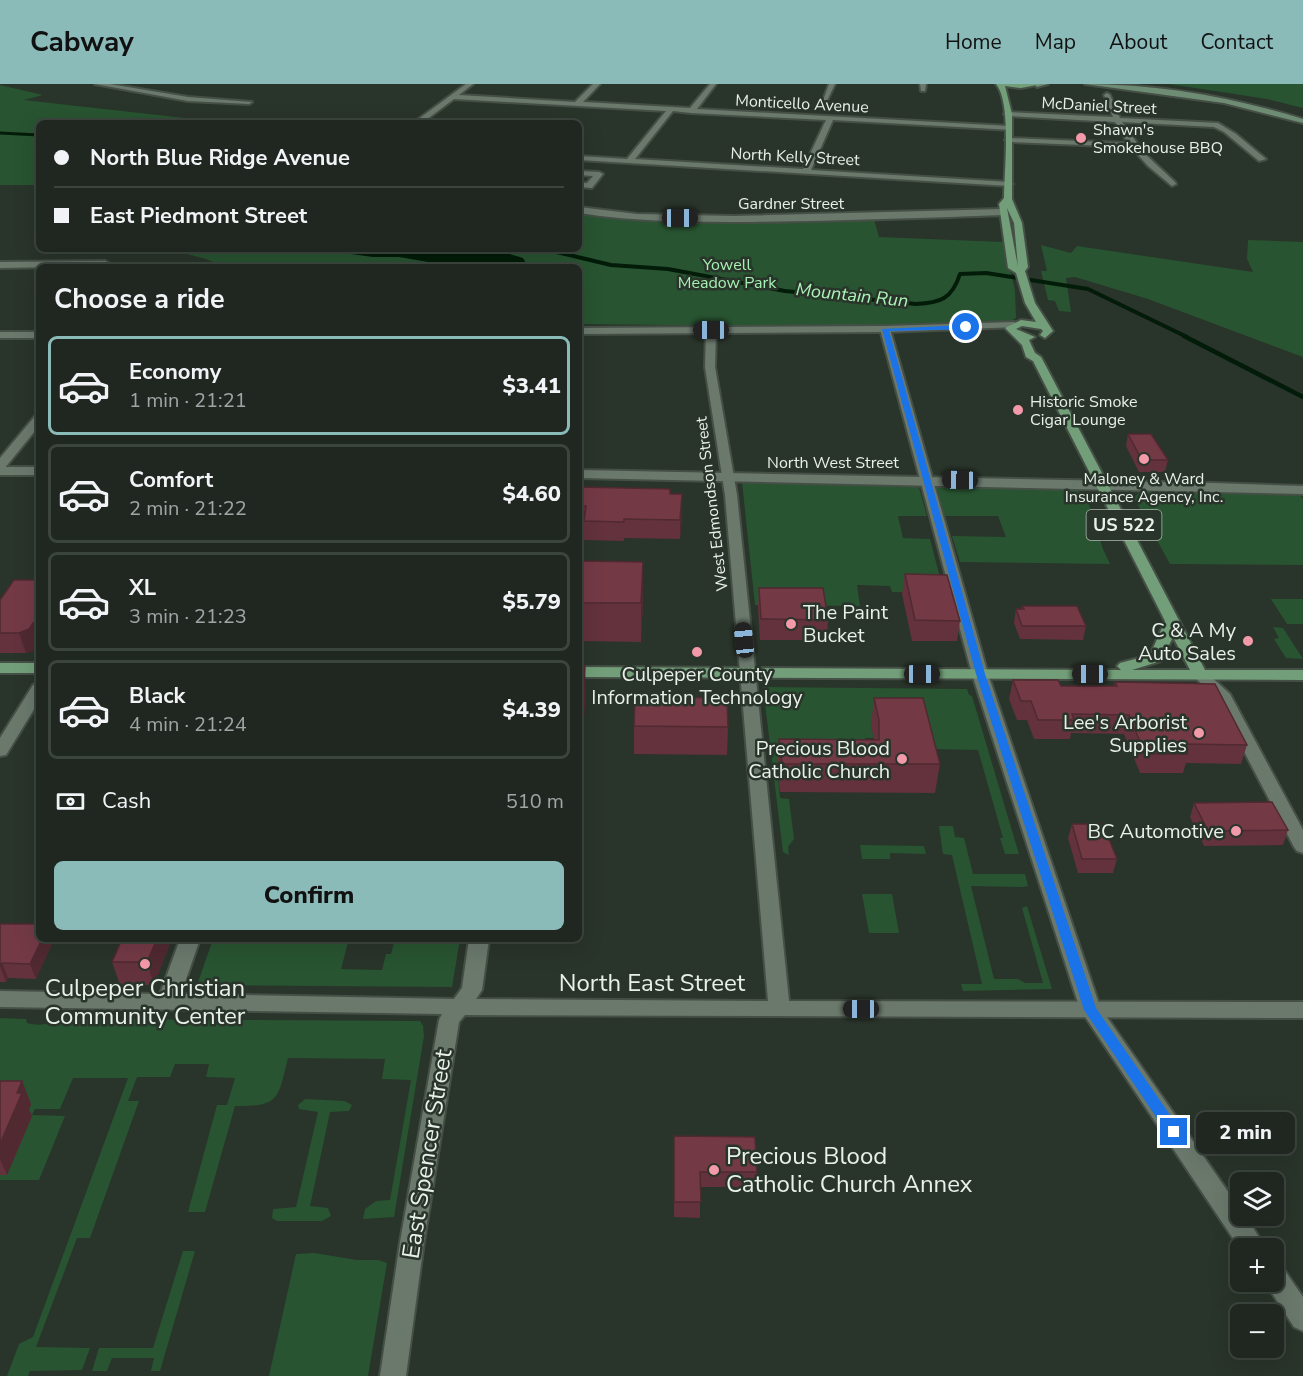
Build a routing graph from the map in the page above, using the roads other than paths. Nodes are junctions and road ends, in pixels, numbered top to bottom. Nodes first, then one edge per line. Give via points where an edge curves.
1 (98, 84) edge
2 (470, 84) edge
3 (597, 84) edge
4 (713, 84) edge
5 (832, 84) edge
6 (1000, 84) edge
7 (1046, 84) edge
8 (1088, 84) edge
9 (1137, 84) edge
10 (1035, 85) edge
11 (1107, 95) dead end
12 (450, 97) junction
13 (824, 100) dead end
14 (249, 102) dead end
15 (576, 105) junction
16 (671, 110) junction
17 (691, 111) junction
18 (1008, 114) junction
19 (1303, 114) edge
20 (830, 118) junction
21 (1114, 119) junction
22 (421, 120) edge
23 (1303, 121) edge
24 (1009, 128) junction
25 (1009, 140) junction
26 (1132, 145) junction
27 (582, 158) edge
28 (1262, 159) dead end
29 (629, 161) junction
30 (806, 172) junction
31 (582, 173) edge
32 (1009, 184) junction
33 (1172, 184) dead end
34 (582, 185) edge
35 (1008, 199) junction
36 (582, 210) edge
37 (1004, 212) junction
38 (0, 265) edge
39 (36, 265) edge
40 (1020, 271) junction
41 (1027, 300) junction
42 (885, 329) junction
43 (1016, 329) junction
44 (711, 330) junction
45 (582, 331) edge
46 (1044, 331) junction
47 (0, 335) edge
48 (36, 335) edge
49 (1037, 359) junction
50 (36, 422) edge
51 (0, 466) edge
52 (0, 471) edge
53 (36, 471) edge
54 (582, 474) edge
55 (729, 478) junction
56 (927, 479) junction
57 (1101, 482) junction
58 (1303, 490) edge
59 (1173, 620) junction
60 (0, 668) edge
61 (36, 669) edge
62 (582, 672) edge
63 (980, 674) junction
64 (1068, 674) junction
65 (748, 675) junction
66 (1200, 675) junction
67 (1303, 675) edge
68 (36, 693) edge
69 (0, 751) edge
70 (1303, 847) edge
71 (189, 942) edge
72 (479, 942) edge
73 (0, 999) edge
74 (168, 1001) junction
75 (459, 1007) junction
76 (779, 1010) junction
77 (1090, 1010) junction
78 (1303, 1010) edge
79 (1247, 1238) edge
80 (1284, 1291) edge
81 (1303, 1319) edge
82 (393, 1376) edge

1 - 14 street via 188,99
2 - 12 street
3 - 15 street
4 - 17 street
5 - 13 street
6 - 10 main road
6 - 18 main road
7 - 10 main road
8 - 23 main road via 1196,95
9 - 19 main road via 1215,94
10 - 18 main road via 1021,88
11 - 21 street
12 - 15 street, Monticello Avenue
12 - 22 street
15 - 16 street, Monticello Avenue
16 - 17 street, Monticello Avenue
16 - 29 street
17 - 20 street, Monticello Avenue
18 - 21 street, McDaniel Street
18 - 24 main road
20 - 24 street, Monticello Avenue
20 - 30 street
21 - 26 street
21 - 28 street, McDaniel Street via 1215,125
24 - 25 main road
25 - 26 street
25 - 32 main road
26 - 33 street
27 - 29 street, North Kelly Street
29 - 30 street, North Kelly Street
30 - 32 street, North Kelly Street
31 - 34 street via 599,174 589,186
32 - 35 main road
35 - 37 main road via 1003,204
35 - 40 main road via 1018,223 1023,267
36 - 37 street, Gardner Street via 617,216 702,219
37 - 40 main road via 1012,268
38 - 39 street
40 - 41 main road
41 - 43 main road via 1023,321
41 - 46 main road
42 - 43 street
42 - 44 street
42 - 56 street
43 - 46 main road via 1035,338
43 - 49 main road, US 522 via 1030,355
44 - 45 street
44 - 55 street, West Edmondson Street via 710,367
46 - 49 main road
47 - 48 street
49 - 57 main road, US 522
50 - 51 street
52 - 53 street
54 - 55 street, North West Street
55 - 56 street, North West Street
55 - 65 street, West Edmondson Street
56 - 57 street, North West Street
56 - 63 street
57 - 58 street, North West Street
57 - 59 main road, US 522
59 - 64 main road via 1162,648 1151,661
59 - 66 main road, US 522
60 - 61 main road
62 - 65 main road
63 - 64 main road
63 - 65 main road
63 - 77 street
64 - 66 main road
65 - 76 street, West Edmondson Street
66 - 67 main road
66 - 70 street via 1222,694
68 - 69 street
71 - 74 street
72 - 75 street, East Spencer Street via 472,990
73 - 74 street, North East Street
74 - 75 street, North East Street
75 - 76 street, North East Street
75 - 82 street, East Spencer Street via 449,1020 447,1031
76 - 77 street, North East Street
77 - 78 street, North East Street
77 - 79 street
80 - 81 street

